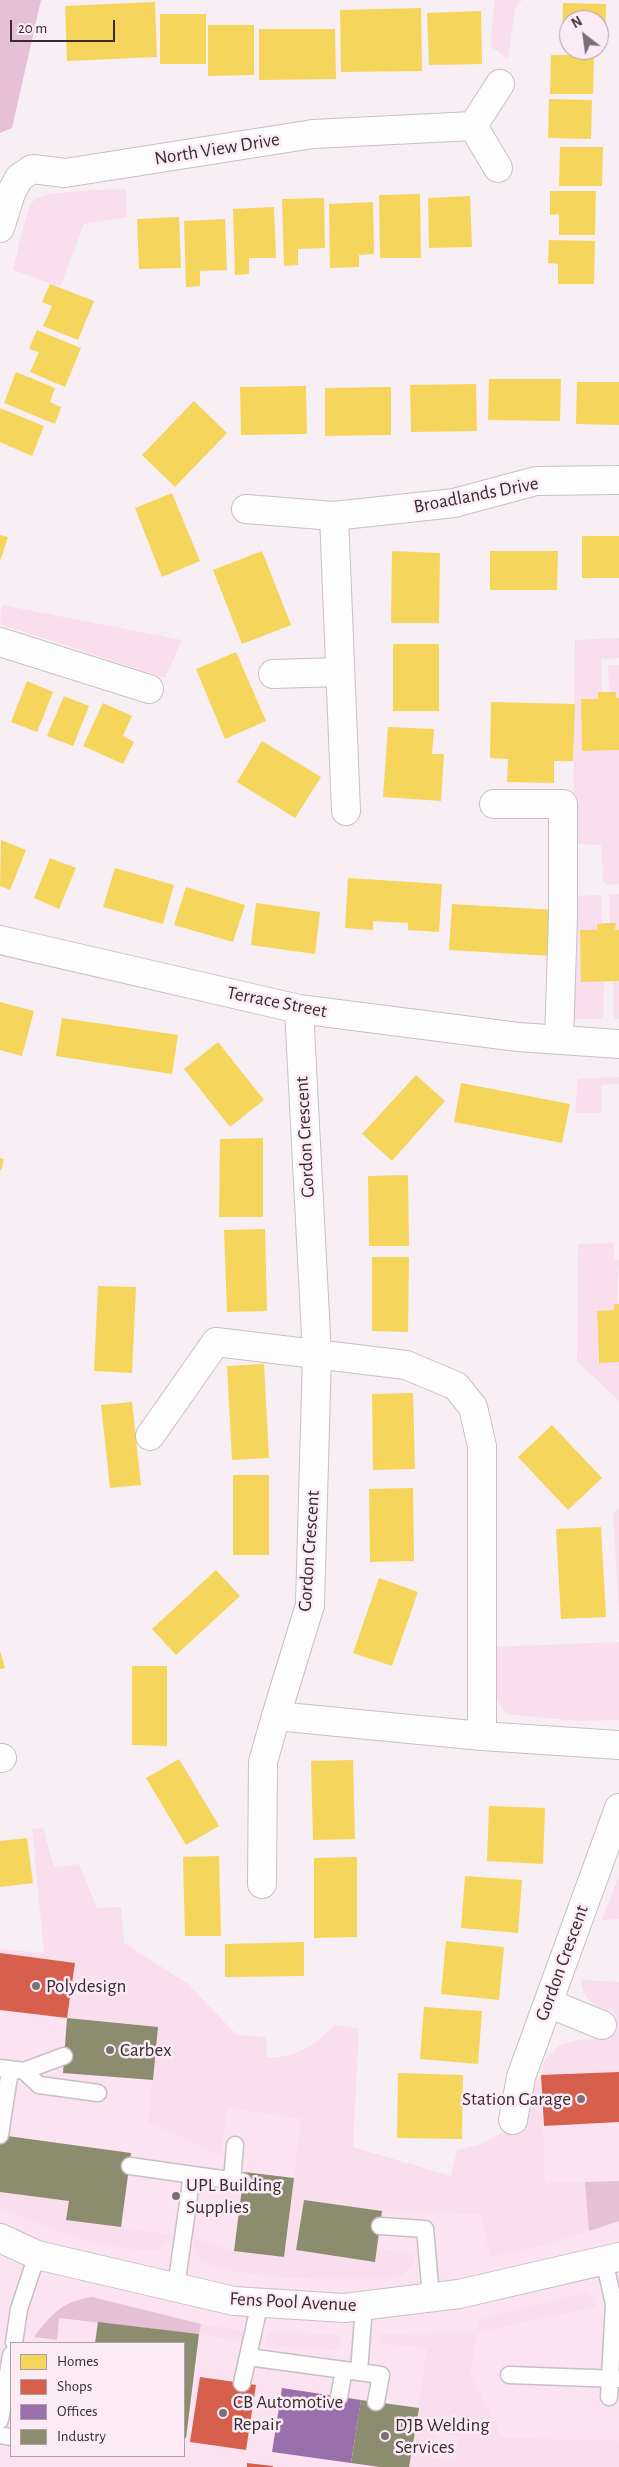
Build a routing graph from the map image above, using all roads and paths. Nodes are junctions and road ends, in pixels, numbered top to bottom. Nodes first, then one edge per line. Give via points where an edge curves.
1 (500, 84) dead end
2 (473, 126) junction
3 (498, 168) dead end
4 (0, 228) edge
5 (619, 480) edge
6 (246, 508) dead end
7 (334, 516) junction
8 (0, 642) edge
9 (339, 672) junction
10 (273, 674) dead end
11 (149, 688) dead end
12 (494, 804) dead end
13 (346, 811) dead end
14 (0, 940) edge
15 (298, 1009) junction
16 (559, 1040) junction
17 (619, 1044) edge
18 (317, 1355) junction
19 (150, 1436) dead end
20 (276, 1716) junction
21 (482, 1736) junction
22 (619, 1744) edge
23 (619, 1808) edge
24 (262, 1884) dead end
25 (548, 2003) junction
26 (602, 2025) dead end
27 (64, 2056) dead end
28 (11, 2070) edge
29 (98, 2093) dead end
30 (512, 2120) dead end
31 (0, 2135) edge
32 (235, 2145) dead end
33 (130, 2166) dead end
34 (192, 2175) junction
35 (380, 2226) dead end
36 (0, 2238) edge
37 (37, 2255) junction
38 (612, 2258) edge
39 (176, 2287) junction
40 (431, 2297) junction
41 (260, 2302) junction
42 (364, 2306) junction
43 (14, 2342) edge
44 (248, 2357) junction
45 (352, 2371) junction
46 (10, 2373) edge
47 (509, 2375) dead end
48 (615, 2379) edge
49 (242, 2383) dead end
50 (339, 2397) dead end
51 (609, 2397) dead end
52 (376, 2402) dead end
53 (1, 2404) edge
54 (0, 2420) edge

1 - 2 street
2 - 3 street
2 - 4 street, North View Drive via 313,134 65,172 32,169 19,178
5 - 7 street, Broadlands Drive via 536,481 454,503
6 - 7 street, Broadlands Drive
7 - 9 street
8 - 11 street
9 - 10 street
9 - 13 street
12 - 16 street via 563,804 564,917
14 - 15 street, Terrace Street
15 - 16 street, Terrace Street
15 - 18 street, Gordon Crescent
16 - 17 street, Terrace Street
18 - 19 street via 216,1342
18 - 20 street, Gordon Crescent via 310,1605
18 - 21 street via 406,1365 456,1386 473,1407 482,1446
20 - 21 street
20 - 24 street, Gordon Crescent via 262,1762
21 - 22 street
23 - 25 street, Gordon Crescent
25 - 26 street
25 - 30 street, Gordon Crescent via 520,2077
27 - 28 lane
28 - 29 lane via 39,2085
28 - 31 lane
32 - 34 lane via 237,2181
33 - 34 lane
34 - 39 lane
35 - 40 lane via 425,2229
36 - 37 street, Fens Pool Avenue
37 - 39 street, Fens Pool Avenue
37 - 43 lane via 19,2309
38 - 40 street, Fens Pool Avenue via 459,2294
38 - 48 lane
39 - 41 street, Fens Pool Avenue via 234,2301
40 - 42 street, Fens Pool Avenue
41 - 42 street, Fens Pool Avenue via 344,2308
41 - 44 lane
42 - 45 lane
44 - 45 lane
44 - 49 lane
45 - 50 lane
45 - 52 lane via 381,2375
46 - 53 lane
47 - 48 lane
48 - 51 lane
53 - 54 lane

